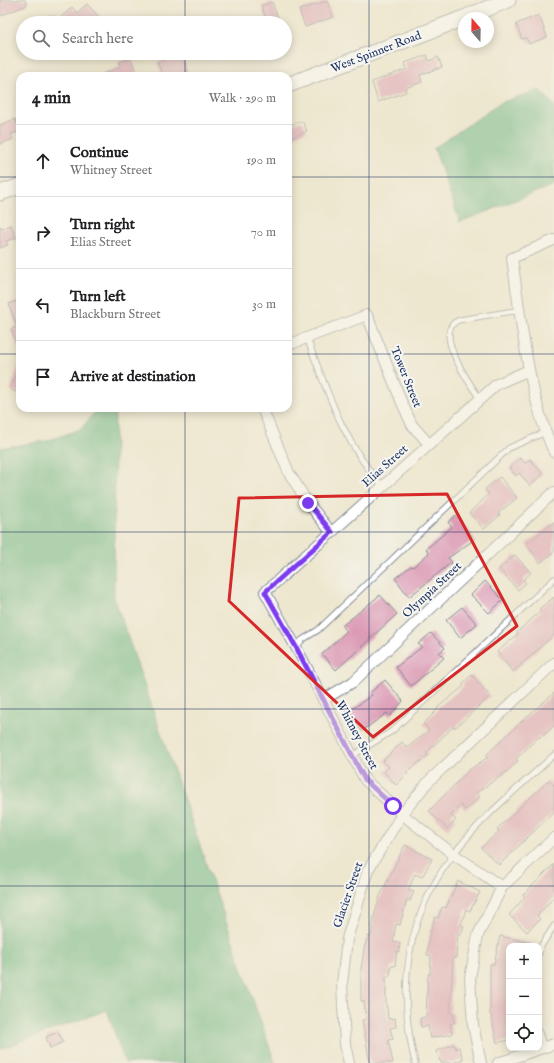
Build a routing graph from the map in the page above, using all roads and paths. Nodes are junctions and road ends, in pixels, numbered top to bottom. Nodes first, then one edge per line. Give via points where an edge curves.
1 (508, 0) edge
2 (479, 12) edge
3 (458, 20) edge
4 (292, 84) edge
5 (16, 188) edge
6 (0, 194) edge
7 (554, 240) edge
8 (520, 310) junction
9 (307, 338) junction
10 (292, 344) edge
11 (529, 370) junction
12 (480, 399) junction
13 (264, 412) edge
14 (546, 432) junction
15 (429, 444) junction
16 (554, 452) edge
17 (383, 487) junction
18 (554, 492) edge
19 (332, 532) junction
20 (554, 579) edge
21 (265, 592) joint
22 (296, 647) junction
23 (554, 663) edge
24 (323, 700) junction
25 (554, 754) edge
26 (352, 756) junction
27 (402, 814) junction
28 (554, 838) edge
29 (454, 854) junction
30 (502, 887) junction
31 (554, 926) edge
32 (542, 944) edge
33 (542, 1041) edge
34 (554, 1044) edge
35 (544, 1047) junction
36 (349, 1063) edge
37 (414, 1063) edge
38 (482, 1063) edge
39 (498, 1063) edge

1 - 2 street, West Spinner Road
3 - 4 street, West Spinner Road
5 - 6 street
7 - 8 street via 512,258
8 - 11 street
8 - 12 lane via 459,320 449,328 448,334 457,361
9 - 10 street
9 - 15 street, Tower Street via 367,315 412,425
9 - 17 lane via 341,424 367,469
11 - 12 street, Elias Street via 497,384
11 - 14 street
12 - 15 street, Elias Street
13 - 19 street via 289,473 308,503
14 - 16 street
14 - 22 lane via 509,448 318,630
15 - 17 street, Elias Street
17 - 19 street, Elias Street
18 - 24 street, Olympia Street via 353,682
19 - 21 street, Elias Street
20 - 26 lane via 392,732
21 - 22 street, Whitney Street
22 - 24 street, Whitney Street
23 - 27 street, Glacier Street via 429,781
24 - 26 street, Whitney Street
25 - 29 lane via 482,822
26 - 27 street, Whitney Street via 365,780
27 - 29 street, Whitney Street
27 - 36 street, Glacier Street via 368,870 347,939 342,984 345,1044
28 - 30 street
29 - 30 street, Whitney Street
29 - 37 lane via 441,872 422,909 412,944 406,980 406,1017
30 - 38 street via 478,935 470,978 473,1025
31 - 32 lane
33 - 35 lane
34 - 35 street
35 - 39 street

